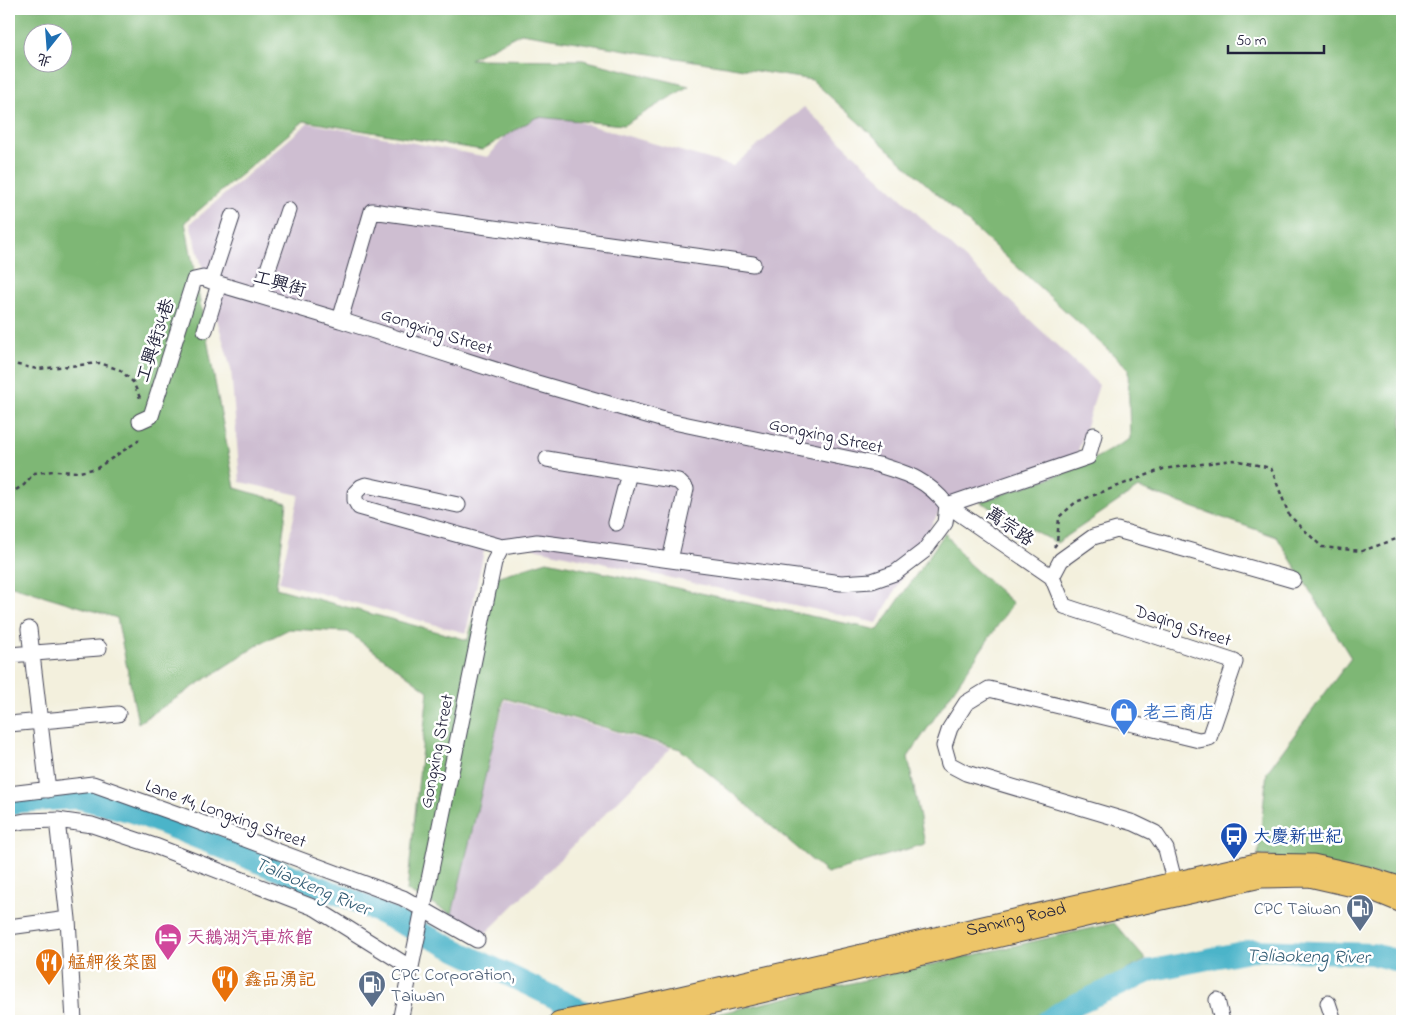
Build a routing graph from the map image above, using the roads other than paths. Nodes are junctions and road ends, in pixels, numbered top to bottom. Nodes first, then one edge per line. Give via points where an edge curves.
1 (288, 210) dead end
2 (232, 217) dead end
3 (753, 264) dead end
4 (215, 283) junction
5 (259, 296) junction
6 (340, 320) junction
7 (205, 330) dead end
8 (140, 421) road end
9 (1094, 435) dead end
10 (547, 459) dead end
11 (629, 473) junction
12 (458, 505) dead end
13 (947, 505) junction
14 (616, 523) dead end
15 (502, 547) junction
16 (670, 560) junction
17 (1052, 578) junction
18 (1293, 580) dead end
19 (29, 629) dead end
20 (99, 648) dead end
21 (32, 653) junction
22 (9, 655) edge
23 (118, 714) dead end
24 (40, 721) junction
25 (9, 724) edge
26 (48, 790) junction
27 (9, 794) edge
28 (57, 820) junction
29 (9, 824) edge
30 (1402, 887) edge
31 (1176, 888) junction
32 (1402, 903) edge
33 (423, 910) junction
34 (68, 919) junction
35 (9, 928) edge
36 (477, 940) dead end
37 (411, 968) junction
38 (1218, 1000) dead end
39 (1328, 1003) dead end
40 (74, 1021) edge
41 (400, 1021) edge
42 (560, 1021) edge
43 (642, 1021) edge
44 (1222, 1021) edge
45 (1334, 1021) edge

1 - 5 street
2 - 4 street
3 - 6 street via 372,211
4 - 5 street, 工興街
4 - 7 street
4 - 8 street, 工興街34巷 via 202,278 194,280 151,416
5 - 6 street, 工興街
6 - 13 street, Gongxing Street via 664,420 886,467 908,474 935,490
9 - 13 street via 1088,457
10 - 11 street
11 - 14 street
11 - 16 street via 678,481 686,489
12 - 15 street via 366,485 356,492 359,507
13 - 16 street via 945,524 924,551 895,573 872,581 841,583
13 - 17 street, 萬宗路
15 - 16 street via 537,542
15 - 33 street, Gongxing Street via 494,562
17 - 18 street via 1061,560 1093,538 1117,530
17 - 31 street, Daqing Street via 1064,606 1235,662 1209,738 1199,740 989,689 966,703 950,728 944,746 949,764 966,773 1134,823 1154,833 1166,850
19 - 21 street
20 - 21 street
21 - 22 street
21 - 24 street
23 - 24 street
24 - 25 street
24 - 26 street
26 - 27 street, Lane 14, Longxing Street
26 - 33 street, Lane 14, Longxing Street via 93,784 393,895
28 - 29 street
28 - 34 street
28 - 37 street via 92,825 155,846 315,908
30 - 31 main road, Sanxing Road via 1313,864 1256,863
31 - 32 main road, Sanxing Road via 1261,878 1309,877 1375,892
31 - 42 main road, Sanxing Road
31 - 43 main road, Sanxing Road
33 - 36 street, Lane 14, Longxing Street
33 - 37 street, Gongxing Street
34 - 35 street
34 - 40 street
37 - 41 street
38 - 44 street
39 - 45 street

